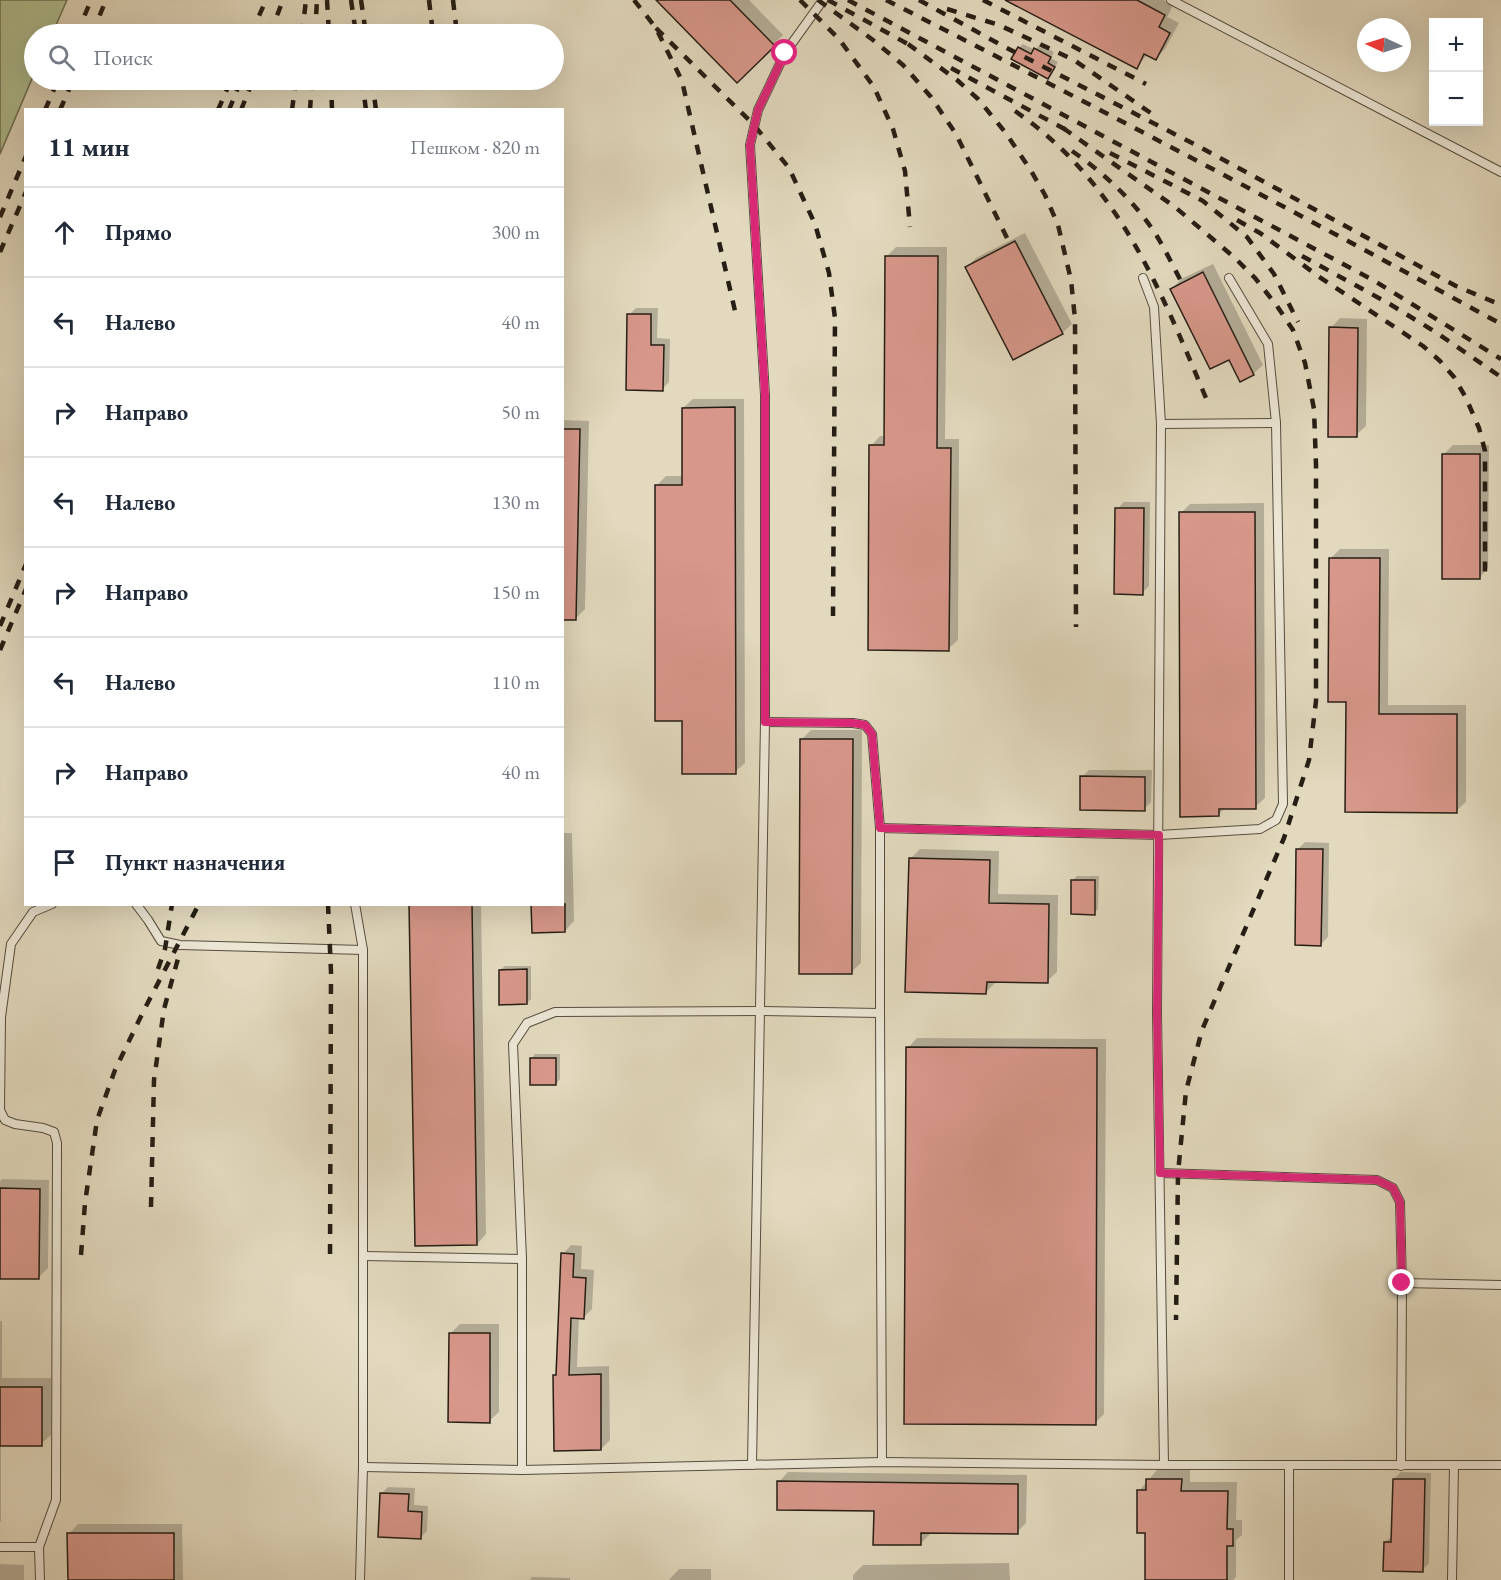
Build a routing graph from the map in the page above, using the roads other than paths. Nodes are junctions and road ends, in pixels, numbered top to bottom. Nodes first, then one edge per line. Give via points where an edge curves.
1 (823, 0) edge
2 (1171, 0) edge
3 (1501, 172) edge
4 (1143, 278) dead end
5 (1229, 278) dead end
6 (1276, 423) junction
7 (1161, 424) junction
8 (765, 722) junction
9 (880, 828) junction
10 (1159, 835) junction
11 (47, 906) edge
12 (138, 906) edge
13 (355, 906) edge
14 (363, 950) junction
15 (761, 1011) junction
16 (880, 1013) junction
17 (1160, 1173) junction
18 (364, 1256) junction
19 (522, 1259) junction
20 (1402, 1283) junction
21 (1501, 1285) edge
22 (882, 1462) junction
23 (752, 1465) junction
24 (1164, 1465) junction
25 (1289, 1465) junction
26 (1501, 1465) edge
27 (1401, 1466) junction
28 (1454, 1466) junction
29 (363, 1467) junction
30 (522, 1470) junction
31 (0, 1547) edge
32 (39, 1547) junction
33 (40, 1580) edge
34 (360, 1580) edge
35 (1289, 1580) edge
36 (1452, 1580) edge

1 - 8 lane via 785,53 758,110 750,145 765,395
2 - 3 lane
4 - 7 lane via 1154,307
5 - 6 lane via 1268,344
6 - 7 lane
6 - 10 lane via 1283,804 1276,820 1260,829
7 - 10 lane
8 - 9 lane via 865,725 872,734
8 - 15 lane
9 - 10 lane
9 - 16 lane
10 - 17 lane
11 - 32 lane via 33,912 11,944 0,1017 0,1110 5,1120 54,1132 57,1143 56,1500
12 - 14 lane via 160,940 180,945
13 - 14 lane
14 - 18 lane
15 - 16 lane
15 - 19 lane via 555,1012 526,1023 513,1044
15 - 23 lane
16 - 22 lane
17 - 20 lane via 1377,1180 1393,1188 1400,1202
17 - 24 lane
18 - 19 lane
18 - 29 lane
19 - 30 lane
20 - 21 lane
20 - 27 lane
22 - 23 lane
22 - 24 lane
23 - 30 lane
24 - 25 lane
25 - 27 lane
25 - 35 lane
26 - 28 lane
27 - 28 lane
28 - 36 lane
29 - 30 lane
29 - 34 lane
31 - 32 lane
32 - 33 lane

